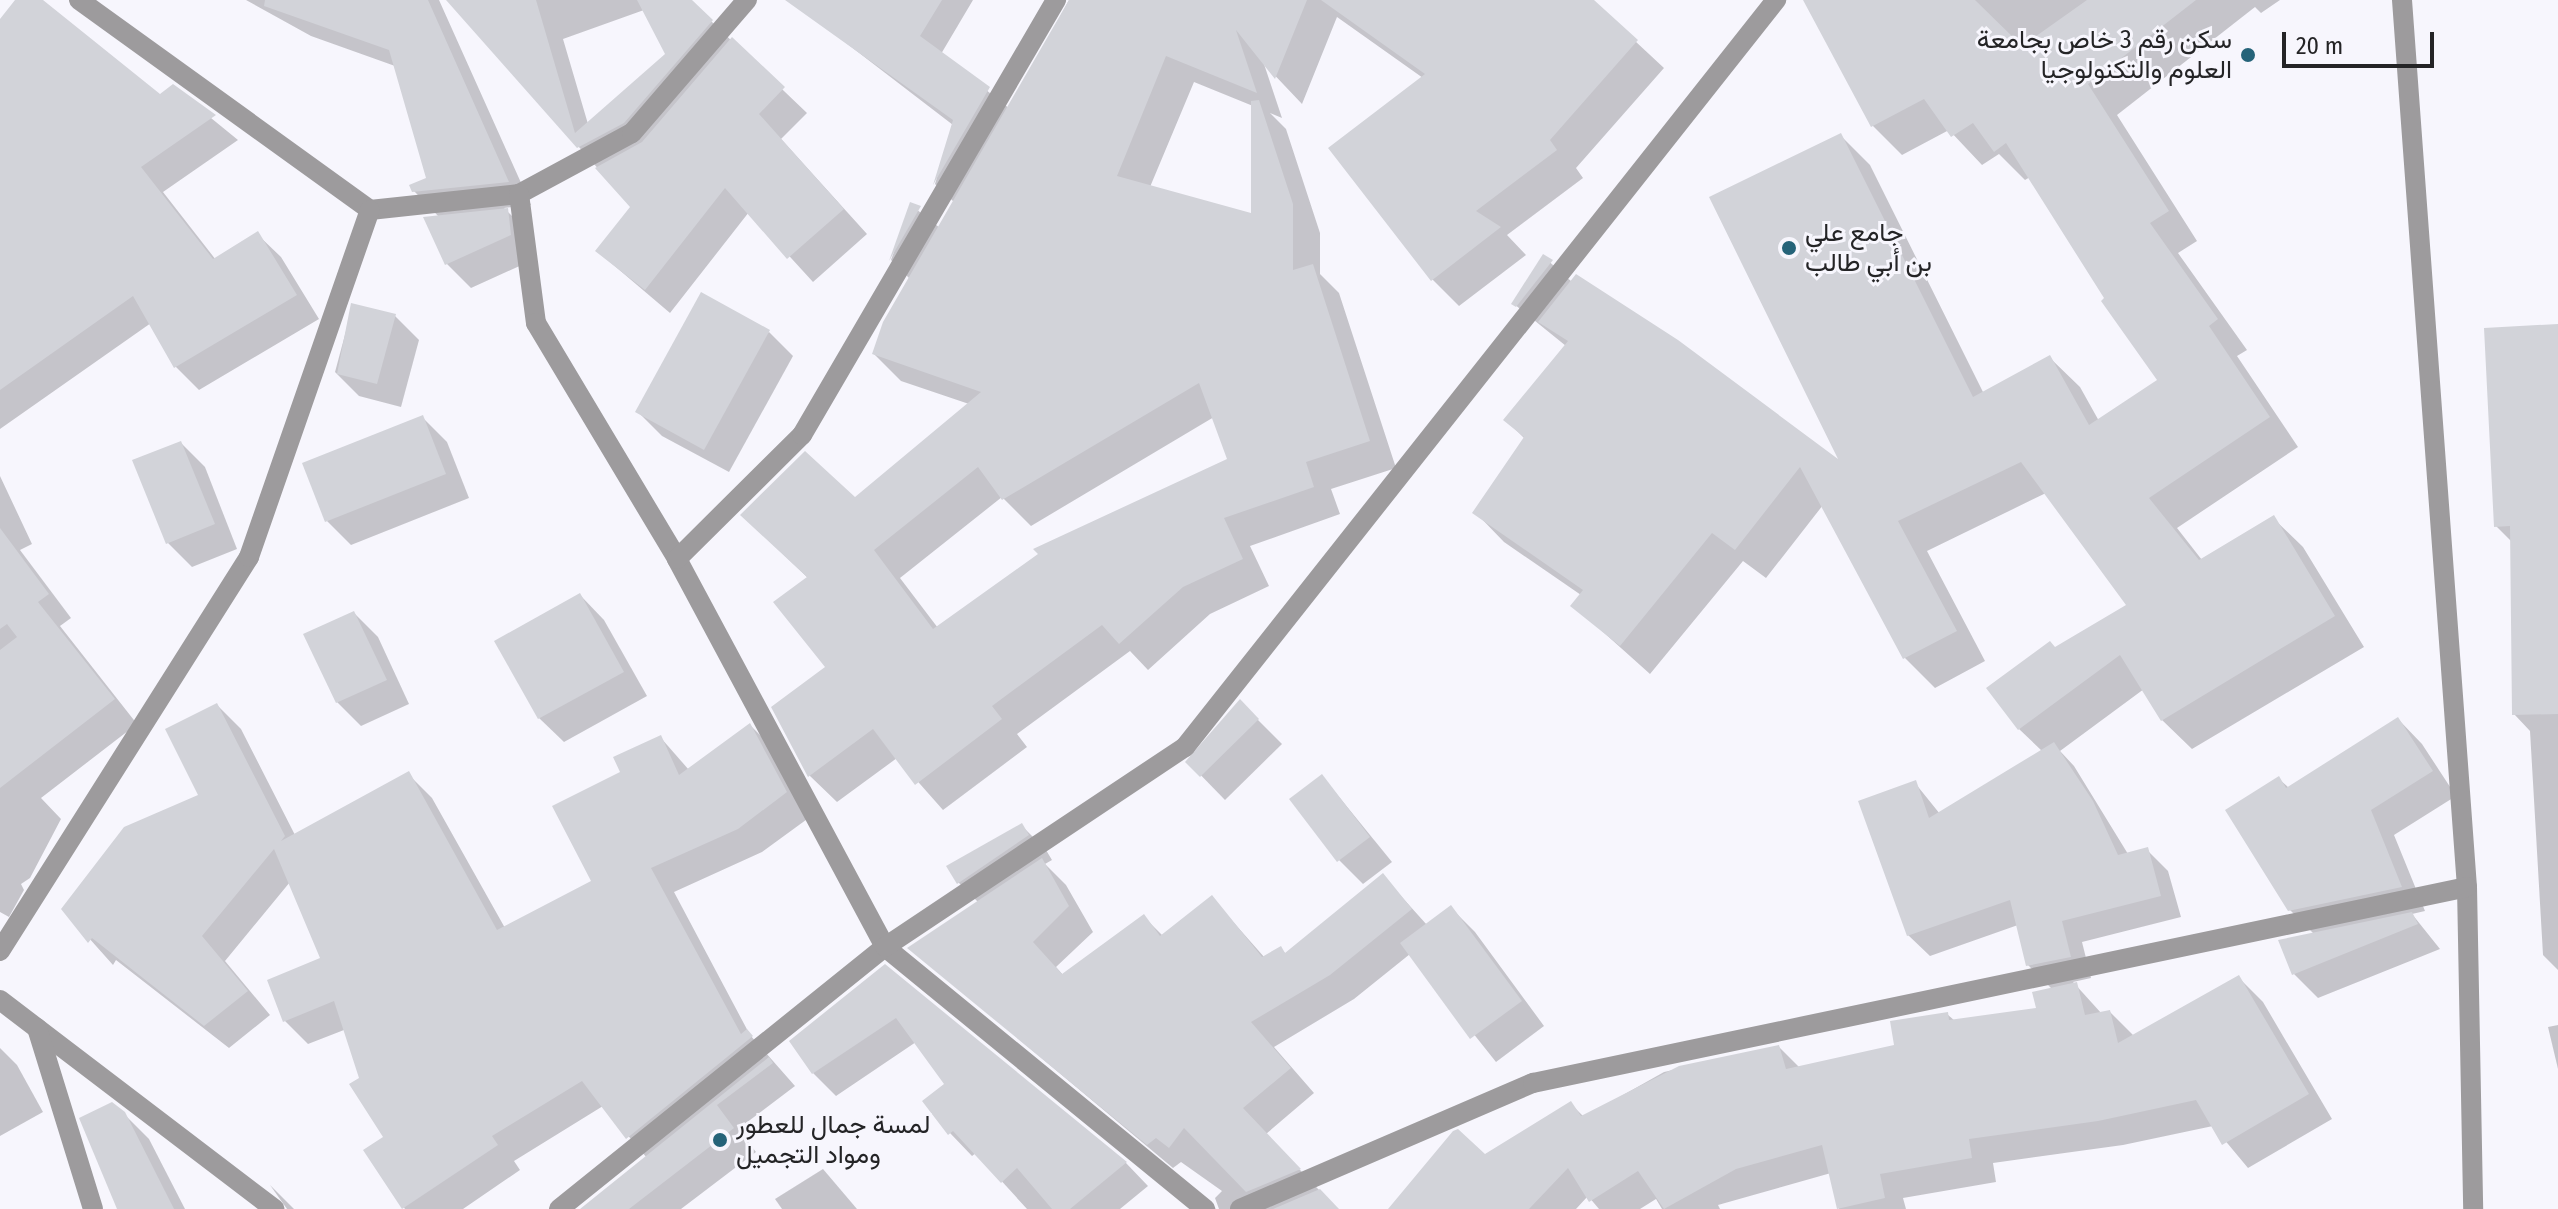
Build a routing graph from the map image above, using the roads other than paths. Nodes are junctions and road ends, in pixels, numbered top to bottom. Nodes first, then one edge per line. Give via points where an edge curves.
1 (79, 0) edge
2 (747, 0) edge
3 (1056, 0) edge
4 (1776, 0) edge
5 (2402, 0) edge
6 (519, 194) junction
7 (370, 210) junction
8 (677, 559) junction
9 (2467, 887) junction
10 (885, 947) junction
11 (0, 951) edge
12 (0, 1000) edge
13 (37, 1028) junction
14 (93, 1209) edge
15 (274, 1209) edge
16 (559, 1209) edge
17 (1205, 1209) edge
18 (1240, 1209) edge
19 (2473, 1209) edge

1 - 7 street
2 - 6 street via 632,133
3 - 8 street via 802,435
4 - 10 street via 1185,747
5 - 9 street
6 - 7 street
6 - 8 street via 536,323
7 - 11 street via 249,557
8 - 10 street
9 - 18 street via 1533,1083
9 - 19 street
10 - 16 street
10 - 17 street
12 - 13 street
13 - 14 street
13 - 15 street

